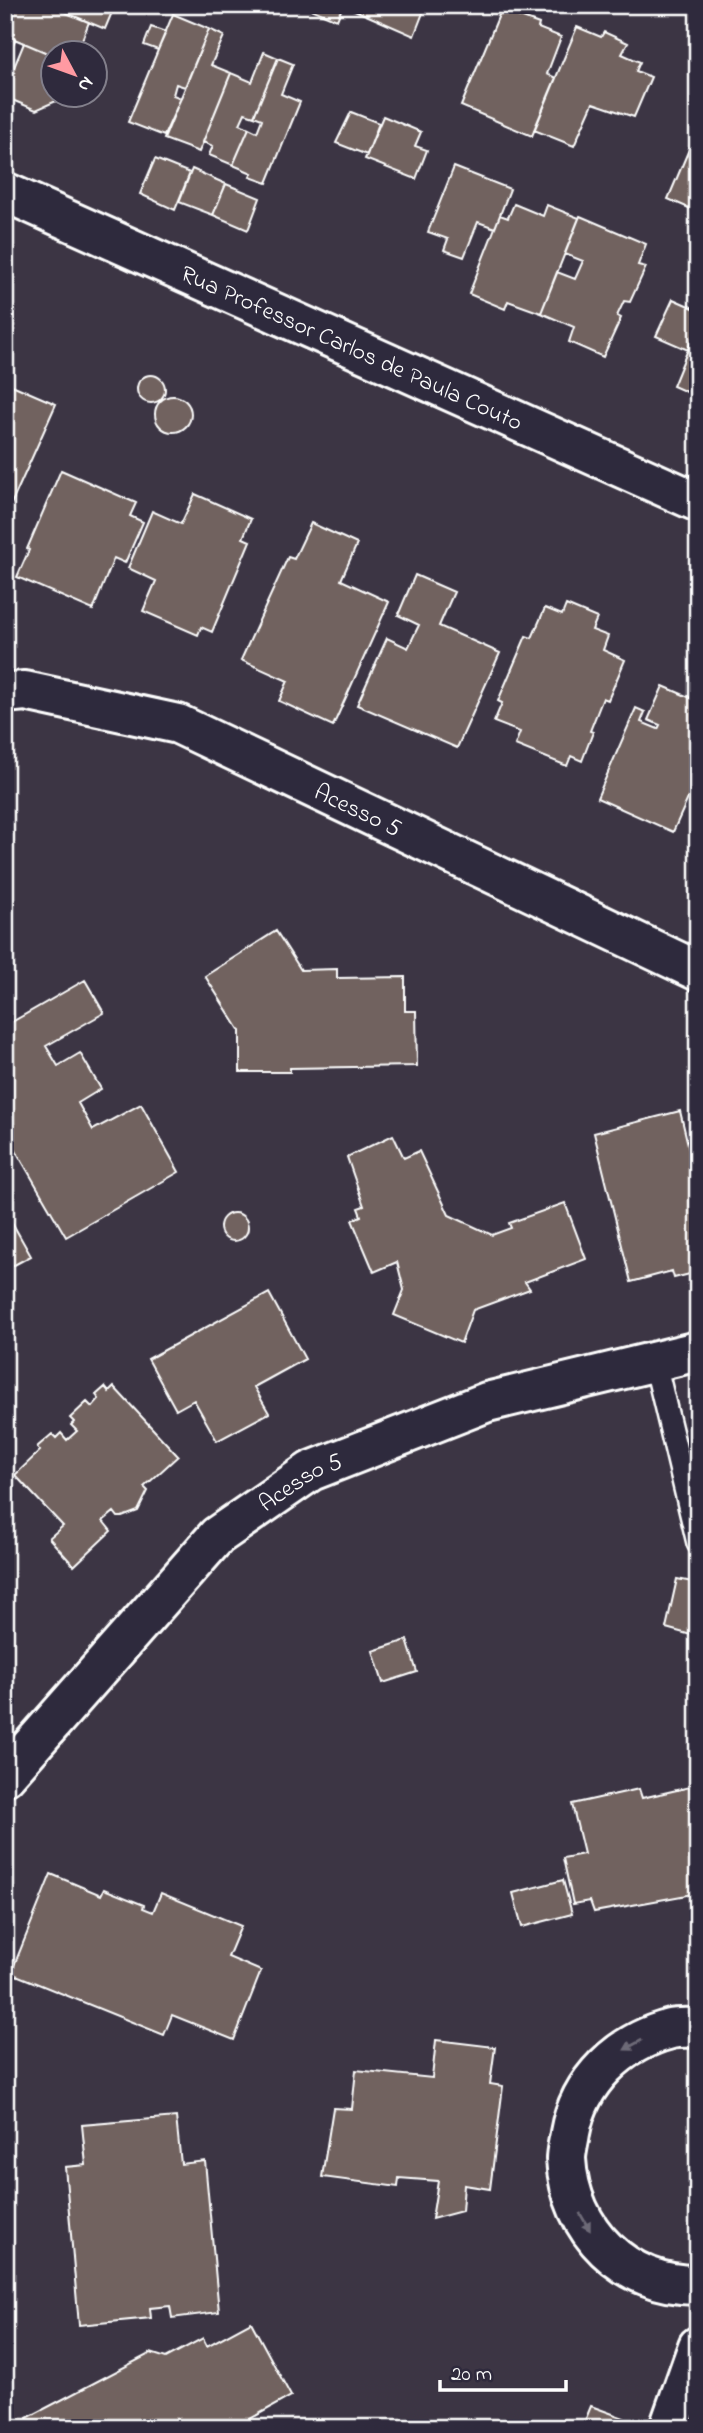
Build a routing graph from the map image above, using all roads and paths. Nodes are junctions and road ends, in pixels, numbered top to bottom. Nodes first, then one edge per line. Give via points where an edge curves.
1 (5, 192) edge
2 (698, 502) edge
3 (5, 693) edge
4 (698, 971) edge
5 (698, 1351) edge
6 (654, 1363) junction
7 (698, 1543) edge
8 (5, 1776) edge
9 (698, 2028) edge
10 (698, 2285) edge
11 (698, 2346) edge
12 (669, 2428) edge

1 - 2 street, Rua Professor Carlos de Paula Couto
3 - 4 street, Acesso 5 via 25,691 178,724
5 - 6 street, Acesso 5
6 - 7 lane
6 - 8 street, Acesso 5 via 487,1402 311,1471 217,1536
9 -> 10 street via 673,2028 631,2044 596,2073 574,2113 566,2158 574,2202 596,2241 631,2270 674,2285
11 - 12 street

